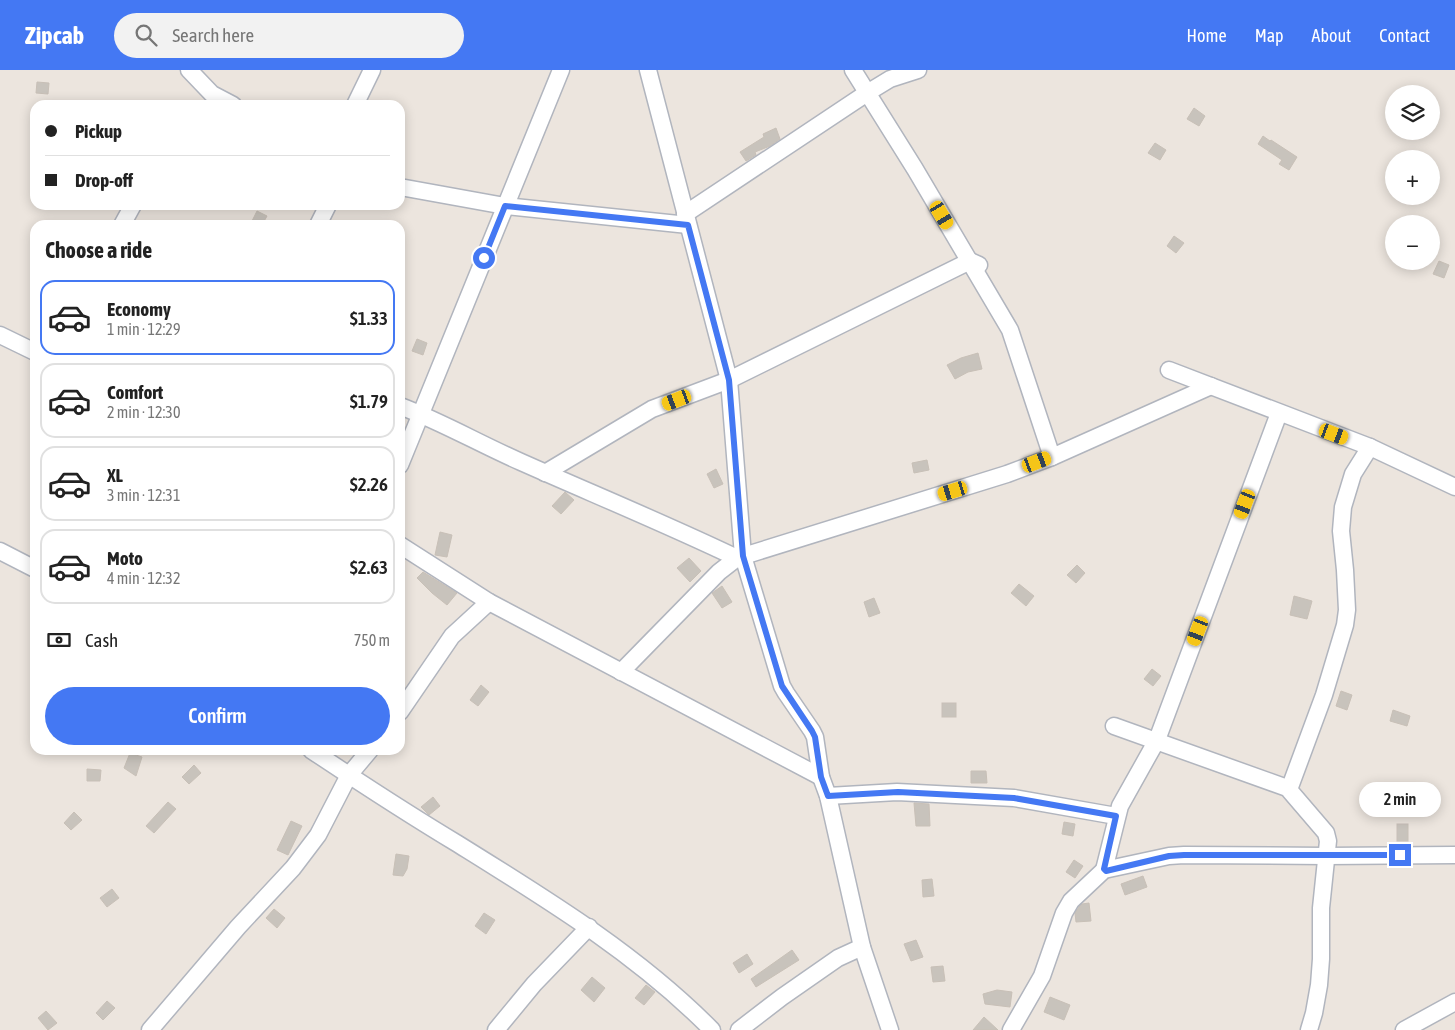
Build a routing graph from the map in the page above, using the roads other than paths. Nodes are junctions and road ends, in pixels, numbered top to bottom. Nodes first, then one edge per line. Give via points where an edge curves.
1 (188, 70) edge
2 (372, 70) edge
3 (561, 70) edge
4 (648, 70) edge
5 (853, 70) edge
6 (918, 70) edge
7 (867, 93) junction
8 (223, 100) edge
9 (357, 100) edge
10 (405, 188) edge
11 (505, 206) junction
12 (687, 220) junction
13 (974, 263) junction
14 (0, 335) edge
15 (30, 350) edge
16 (1170, 370) dead end
17 (729, 380) junction
18 (1211, 386) junction
19 (405, 408) edge
20 (1279, 412) junction
21 (422, 414) junction
22 (1370, 448) junction
23 (405, 453) edge
24 (1052, 456) junction
25 (545, 473) junction
26 (1455, 487) edge
27 (405, 548) edge
28 (0, 551) edge
29 (740, 557) junction
30 (30, 566) edge
31 (489, 602) junction
32 (621, 672) junction
33 (405, 705) edge
34 (1114, 726) dead end
35 (1157, 740) junction
36 (319, 755) edge
37 (366, 755) edge
38 (349, 775) junction
39 (821, 777) junction
40 (1290, 789) junction
41 (828, 796) junction
42 (1116, 816) junction
43 (1455, 855) edge
44 (1326, 856) junction
45 (1104, 870) junction
46 (589, 928) junction
47 (862, 947) junction
48 (1455, 1002) edge
49 (150, 1030) edge
50 (496, 1030) edge
51 (712, 1030) edge
52 (740, 1030) edge
53 (890, 1030) edge
54 (1011, 1030) edge
55 (1310, 1030) edge
56 (1404, 1030) edge

1 - 8 street via 212,94
2 - 9 street
3 - 11 street
4 - 12 street
5 - 7 street
6 - 7 street
7 - 12 street
7 - 13 street
10 - 11 street
11 - 12 street
11 - 21 street
12 - 17 street
13 - 17 street
13 - 24 street via 1010,330
14 - 15 street
16 - 18 street
17 - 25 street via 652,409
17 - 29 street
18 - 20 street
18 - 24 street
19 - 21 street
20 - 22 street
20 - 35 street
21 - 23 street
21 - 25 street
22 - 26 street
22 - 40 street via 1353,474 1343,504 1345,625
24 - 29 street via 1007,474
25 - 29 street
27 - 31 street
28 - 30 street
29 - 32 street via 719,572
29 - 39 street via 782,686 815,737
31 - 32 street
31 - 33 street via 452,636
32 - 39 street
34 - 35 street
35 - 40 street
35 - 42 street
36 - 38 street
37 - 38 street
38 - 46 street
38 - 49 street via 318,835 293,868
39 - 41 street
40 - 44 street via 1326,833
41 - 42 street via 898,792 1014,798
41 - 47 street
42 - 45 street
43 - 44 street
44 - 45 street via 1184,855
44 - 55 street via 1319,985
45 - 54 street via 1068,906 1042,976
46 - 50 street via 534,984
46 - 51 street via 642,966
47 - 52 street via 838,958
47 - 53 street
48 - 56 street

